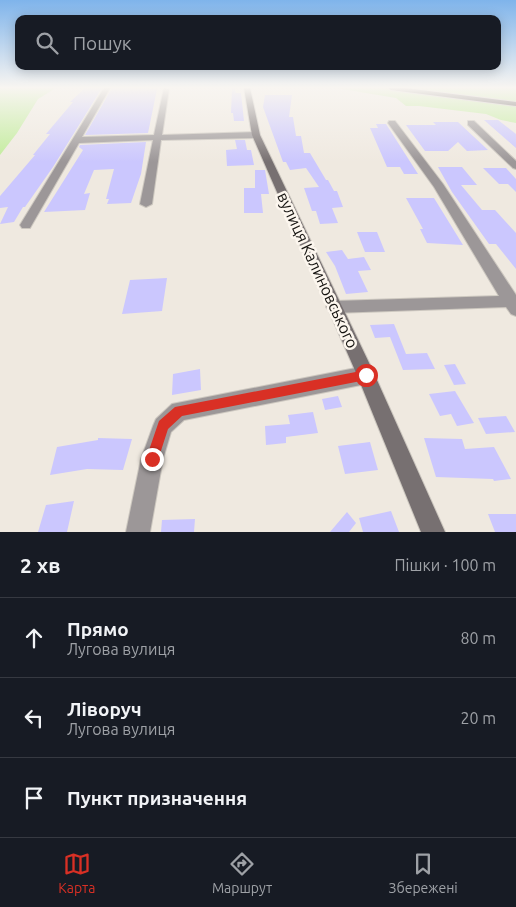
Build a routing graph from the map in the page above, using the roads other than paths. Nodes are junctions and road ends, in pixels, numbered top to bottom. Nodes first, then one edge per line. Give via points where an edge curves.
1 (92, 113) edge
2 (162, 113) edge
3 (252, 113) edge
4 (392, 123) dead end
5 (471, 123) dead end
6 (256, 135) junction
7 (158, 138) junction
8 (76, 140) junction
9 (516, 166) edge
10 (146, 204) dead end
11 (26, 225) dead end
12 (514, 304) edge
13 (334, 307) junction
14 (366, 375) junction
15 (138, 532) edge
16 (433, 532) edge

1 - 8 street
2 - 7 street
3 - 6 main road, вулиця Калиновського
4 - 12 street via 439,186
5 - 9 street
6 - 7 street
6 - 13 main road, вулиця Калиновського
7 - 8 street
7 - 10 street
8 - 11 street
12 - 13 street
13 - 14 main road, вулиця Калиновського
14 - 15 street via 180,411 163,426 152,459
14 - 16 main road, вулиця Калиновського

